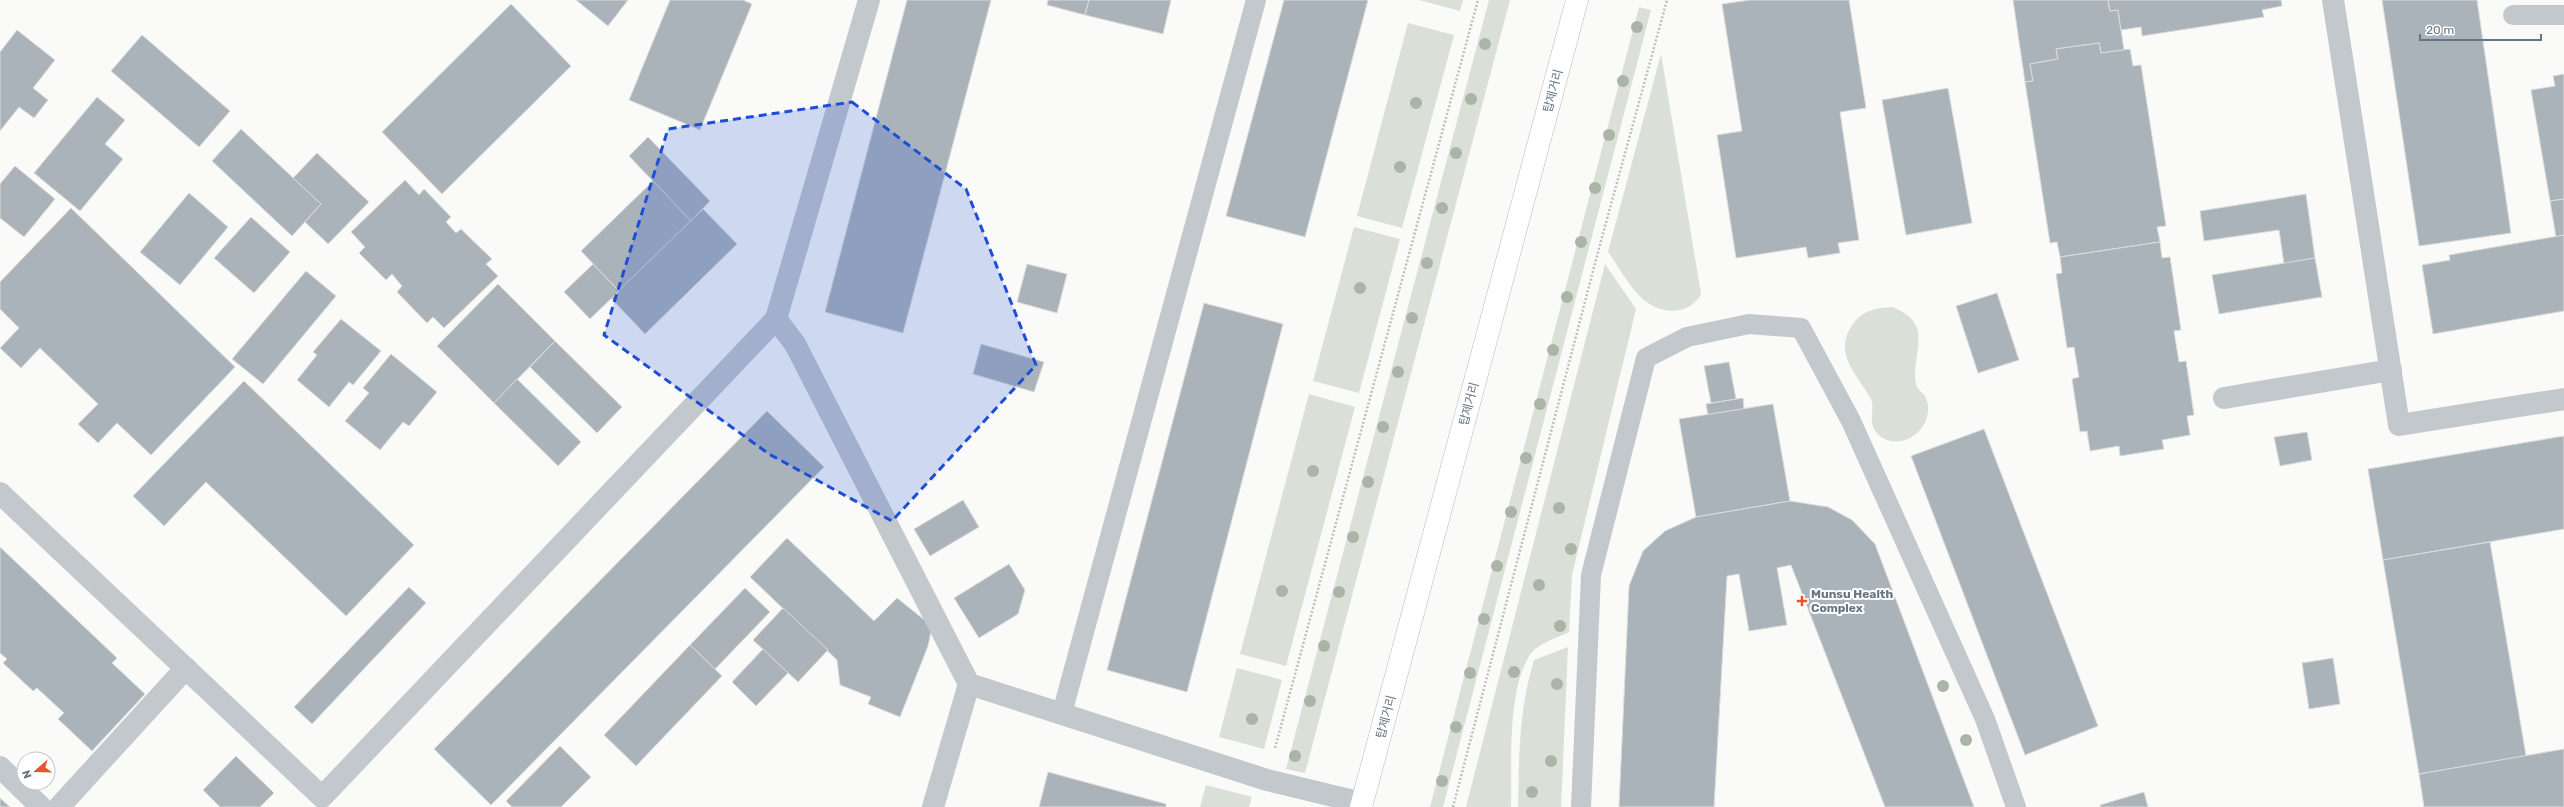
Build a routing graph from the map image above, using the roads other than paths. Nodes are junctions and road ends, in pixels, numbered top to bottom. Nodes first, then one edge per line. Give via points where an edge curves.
1 (869, 0) edge
2 (1256, 0) edge
3 (1577, 0) edge
4 (2333, 0) edge
5 (2513, 15) dead end
6 (2564, 15) edge
7 (776, 319) junction
8 (2390, 370) junction
9 (2224, 398) dead end
10 (2564, 399) edge
11 (0, 493) edge
12 (186, 668) junction
13 (969, 684) junction
14 (1062, 713) junction
15 (0, 767) edge
16 (318, 802) edge
17 (1362, 805) edge
18 (40, 807) edge
19 (59, 807) edge
20 (933, 807) edge
21 (1581, 807) edge
22 (2016, 807) edge

1 - 7 street
2 - 14 lane
3 - 17 main road, 탑제거리
4 - 8 street
5 - 6 lane
7 - 13 street via 795,344
7 - 16 street
8 - 9 street
8 - 10 street via 2399,425
11 - 12 street
12 - 16 street
12 - 19 street
13 - 14 street
13 - 20 street
14 - 17 street via 1267,780
15 - 18 street
21 - 22 lane via 1591,575 1646,358 1687,337 1749,324 1801,328 1851,421 1985,719

